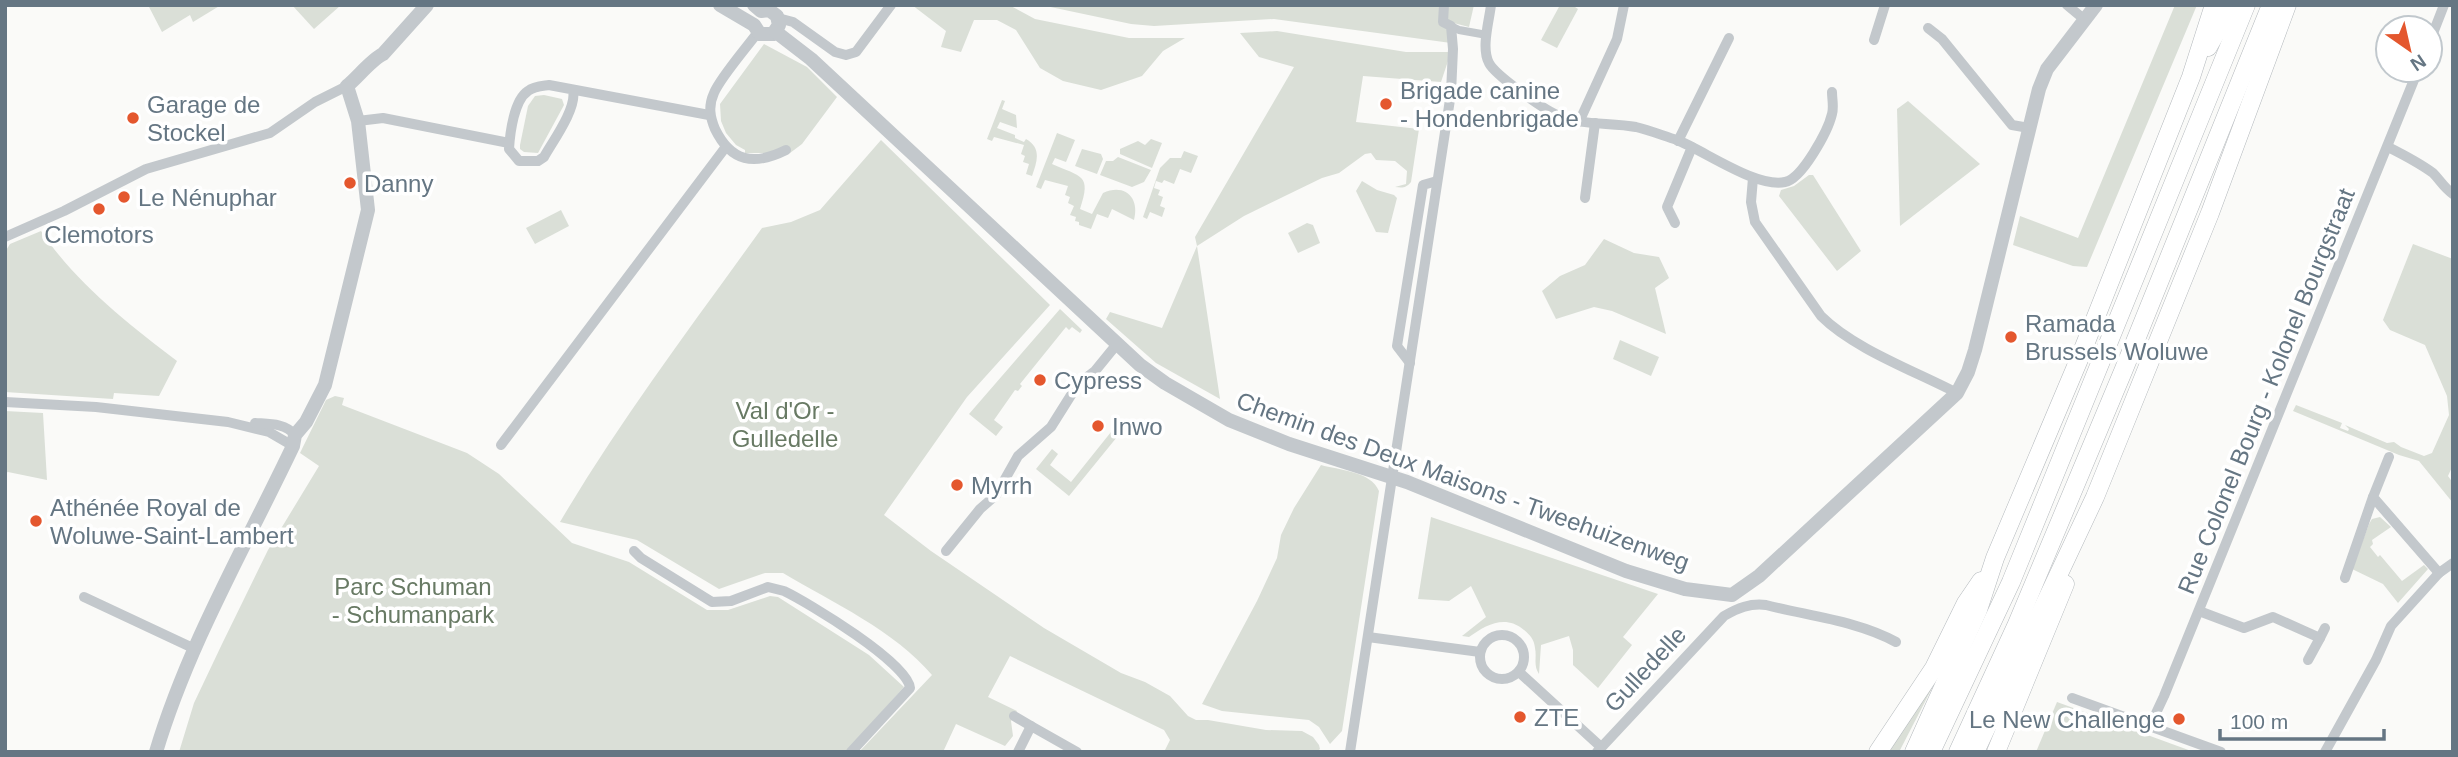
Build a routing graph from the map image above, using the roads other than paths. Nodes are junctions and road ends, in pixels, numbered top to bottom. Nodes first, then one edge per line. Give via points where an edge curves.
1 (427, 5) edge
2 (720, 5) edge
3 (891, 5) edge
4 (1444, 5) edge
5 (1491, 5) edge
6 (1624, 5) edge
7 (1885, 5) edge
8 (2067, 5) edge
9 (2096, 5) edge
10 (2214, 5) edge
11 (2232, 5) edge
12 (2246, 5) edge
13 (2270, 5) edge
14 (2287, 5) edge
15 (770, 14) edge
16 (2085, 20) junction
17 (1451, 26) junction
18 (756, 28) junction
19 (1928, 28) dead end
20 (1487, 35) junction
21 (1729, 38) dead end
22 (1874, 40) dead end
23 (383, 54) junction
24 (2191, 77) junction
25 (2413, 84) edge
26 (347, 86) junction
27 (573, 91) junction
28 (1832, 92) dead end
29 (709, 115) junction
30 (1580, 120) junction
31 (358, 121) junction
32 (1595, 123) junction
33 (2029, 128) junction
34 (1678, 141) junction
35 (509, 142) junction
36 (1692, 147) junction
37 (2388, 147) junction
38 (725, 148) junction
39 (786, 150) dead end
40 (1753, 178) junction
41 (2453, 194) edge
42 (1585, 198) dead end
43 (1675, 223) dead end
44 (5, 237) edge
45 (1117, 344) junction
46 (1957, 393) junction
47 (5, 401) edge
48 (294, 441) junction
49 (501, 445) dead end
50 (2389, 457) dead end
51 (1393, 477) junction
52 (2095, 497) junction
53 (2373, 497) junction
54 (634, 551) dead end
55 (946, 551) dead end
56 (1995, 558) junction
57 (2453, 564) edge
58 (2439, 573) junction
59 (2345, 578) dead end
60 (84, 597) dead end
61 (2199, 611) junction
62 (1368, 638) junction
63 (1896, 642) dead end
64 (195, 649) junction
65 (1480, 652) junction
66 (2308, 660) dead end
67 (1519, 672) junction
68 (2072, 698) dead end
69 (1014, 716) dead end
70 (1031, 726) junction
71 (2150, 726) junction
72 (1599, 750) edge
73 (156, 752) edge
74 (851, 752) edge
75 (1018, 752) edge
76 (1077, 752) edge
77 (1350, 752) edge
78 (1878, 752) edge
79 (1914, 752) edge
80 (1931, 752) edge
81 (1958, 752) edge
82 (1975, 752) edge
83 (1996, 752) edge
84 (2221, 752) edge
85 (2325, 752) edge

1 - 23 street
2 - 18 street
3 - 15 street via 856,52 846,55 793,22
4 - 17 street via 1443,22
5 - 20 street
6 - 30 street via 1617,39
7 - 22 street
8 - 16 street
9 - 16 street
10 - 24 highway
11 - 24 highway
12 - 80 highway via 2017,569
13 - 81 highway via 2129,356
14 - 52 highway via 2210,213
15 - 18 street via 755,17
15 - 18 street via 767,35
15 - 45 street, Chemin des Deux Maisons - Tweehuizenweg via 811,59
16 - 33 street via 2047,69
17 - 20 street
17 - 51 street via 1451,93
18 - 29 street via 714,92
19 - 33 street via 2012,124
20 - 30 street via 1488,61 1497,73 1559,116
21 - 34 street
23 - 26 street
23 - 31 street via 360,88
24 - 56 highway
25 - 37 street, Rue Colonel Bourg - Kolonel Bourgstraat
26 - 31 street
26 - 44 street via 270,133 146,169
27 - 29 street
27 - 35 street via 550,85 528,90 517,108
27 - 35 street via 569,113 538,161 519,161
28 - 40 street via 1832,114 1797,177 1785,182
29 - 38 street
30 - 32 street
31 - 35 street via 383,118
31 - 48 street via 368,210 325,385
32 - 34 street via 1637,127
32 - 42 street
33 - 46 street via 1975,350
34 - 36 street
36 - 40 street
36 - 43 street via 1667,207
37 - 41 street via 2410,157
37 - 61 street, Rue Colonel Bourg - Kolonel Bourgstraat
38 - 39 street via 752,159
38 - 49 street
40 - 46 street via 1755,222 1821,316 1877,353
45 - 51 street, Chemin des Deux Maisons - Tweehuizenweg via 1165,383 1229,420
45 - 55 street via 1078,384 1051,427 1012,463 996,495
46 - 51 street, Chemin des Deux Maisons - Tweehuizenweg via 1759,576 1732,595 1685,589 1626,571
47 - 48 street via 280,426 289,429
48 - 64 street
50 - 53 street
51 - 62 street
52 - 82 highway
52 - 83 highway via 2079,551
53 - 58 street
53 - 59 street
54 - 74 street via 712,602 731,601 768,587 784,591 875,648 904,674 910,688
56 - 78 highway via 1966,603 1934,668
56 - 79 highway via 1978,610
57 - 58 street
58 - 85 street via 2391,626
60 - 64 street
61 - 66 street via 2244,628 2273,617 2323,633
61 - 71 street, Rue Colonel Bourg - Kolonel Bourgstraat
62 - 65 street
62 - 77 street
63 - 72 street, Gulledelle via 1839,622 1766,605 1747,606 1724,615
64 - 73 street
65 - 67 street via 1481,666 1490,677 1508,679
65 - 67 street via 1493,637 1513,638 1524,655
67 - 72 street
68 - 71 street
69 - 70 street
70 - 75 street
70 - 76 street
71 - 84 street

